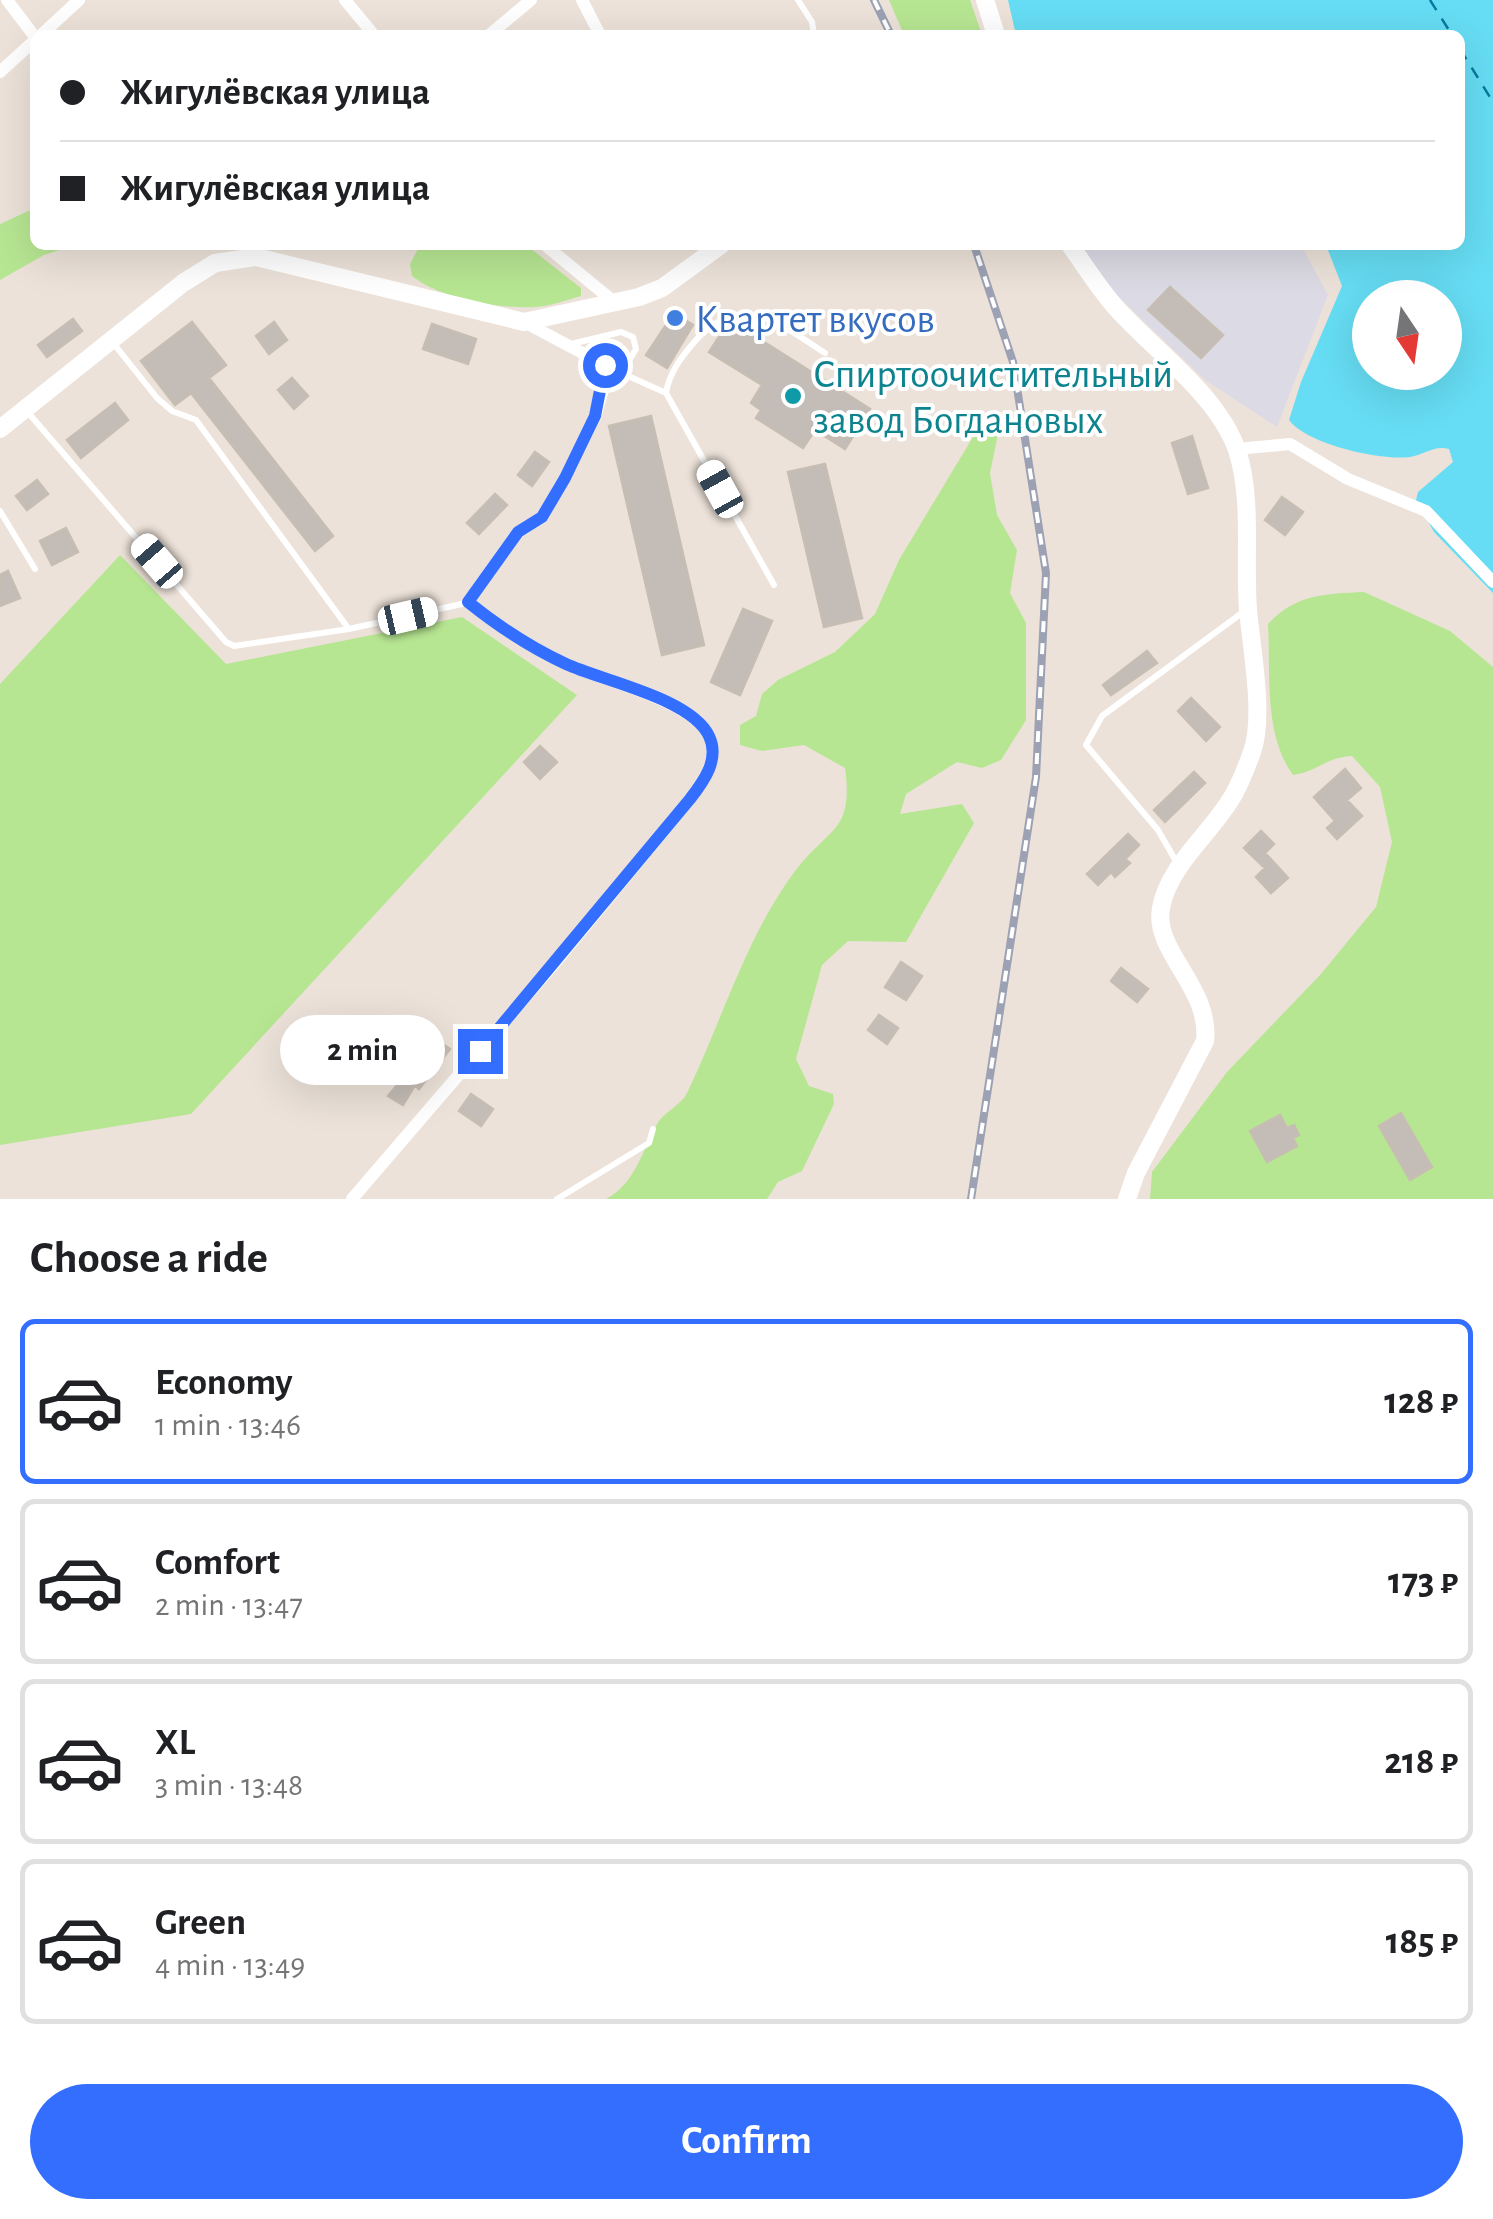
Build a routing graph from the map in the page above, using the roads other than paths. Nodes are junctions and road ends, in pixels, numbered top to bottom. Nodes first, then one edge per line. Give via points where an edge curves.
1 (7, 0) edge
2 (79, 0) edge
3 (345, 0) edge
4 (531, 0) edge
5 (582, 0) edge
6 (798, 0) edge
7 (985, 0) edge
8 (31, 30) edge
9 (45, 30) edge
10 (370, 30) edge
11 (495, 30) edge
12 (597, 30) edge
13 (813, 30) edge
14 (994, 30) edge
15 (30, 44) edge
16 (0, 72) edge
17 (551, 250) edge
18 (714, 250) edge
19 (1074, 250) edge
20 (613, 301) junction
21 (524, 322) junction
22 (112, 341) junction
23 (568, 344) junction
24 (825, 353) dead end
25 (605, 365) junction
26 (666, 393) junction
27 (24, 408) junction
28 (0, 429) edge
29 (1236, 450) junction
30 (0, 510) edge
31 (35, 569) dead end
32 (1493, 582) edge
33 (774, 585) dead end
34 (468, 602) junction
35 (1248, 608) junction
36 (349, 628) junction
37 (1180, 869) junction
38 (653, 1129) dead end
39 (355, 1198) edge
40 (556, 1199) edge
41 (1127, 1199) edge

1 - 8 street
2 - 9 street
3 - 10 street
4 - 11 street
5 - 12 street
6 - 13 lane
7 - 14 main road
15 - 16 street
17 - 20 street
18 - 20 main road via 662,288
19 - 29 main road via 1116,308 1210,406
20 - 21 main road
21 - 22 main road via 256,257 215,263
21 - 23 street
22 - 27 main road
22 - 36 lane via 157,398 196,420
23 - 25 street
23 - 25 lane via 621,332 633,337 630,360
24 - 26 lane via 768,316 734,314 713,322 692,345 668,378
25 - 26 lane
25 - 34 street via 595,416 565,478 542,517 518,532
26 - 33 lane
27 - 28 main road
27 - 36 lane via 226,642
29 - 32 street via 1290,444 1426,511
29 - 35 main road
30 - 31 lane
34 - 36 lane
34 - 39 street via 564,664 698,720 714,754 690,799
35 - 37 main road via 1254,747 1234,794
35 - 37 lane via 1102,716 1086,746 1158,830
37 - 41 main road via 1160,912 1175,960 1202,1005 1204,1041
38 - 40 lane via 650,1143

